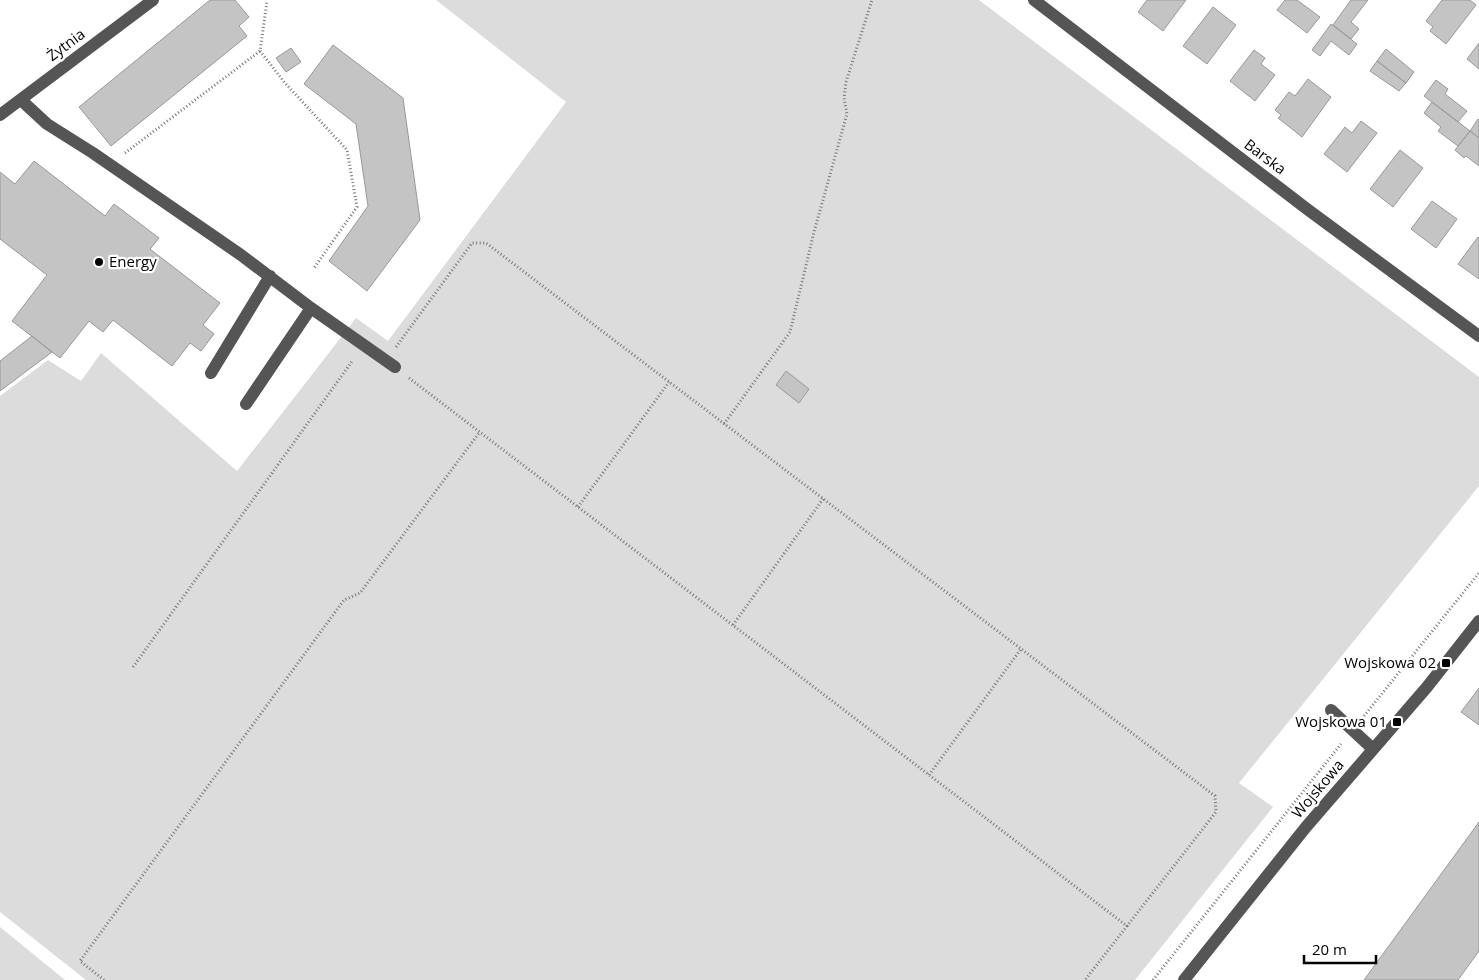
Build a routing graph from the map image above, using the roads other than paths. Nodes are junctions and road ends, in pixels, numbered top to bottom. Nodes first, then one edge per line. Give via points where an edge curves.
1 (152, 0) edge
2 (1034, 0) edge
3 (21, 100) junction
4 (0, 116) edge
5 (270, 276) junction
6 (311, 308) junction
7 (1479, 336) edge
8 (395, 367) road end
9 (211, 373) dead end
10 (246, 404) dead end
11 (1479, 621) edge
12 (1331, 710) dead end
13 (1373, 749) junction
14 (1184, 980) edge

1 - 3 street, Żytnia
2 - 7 street, Barska
3 - 4 street, Żytnia
3 - 5 street via 47,124
5 - 6 street
5 - 9 street
6 - 8 street
6 - 10 street
11 - 13 street, Wojskowa
12 - 13 street
13 - 14 street, Wojskowa

